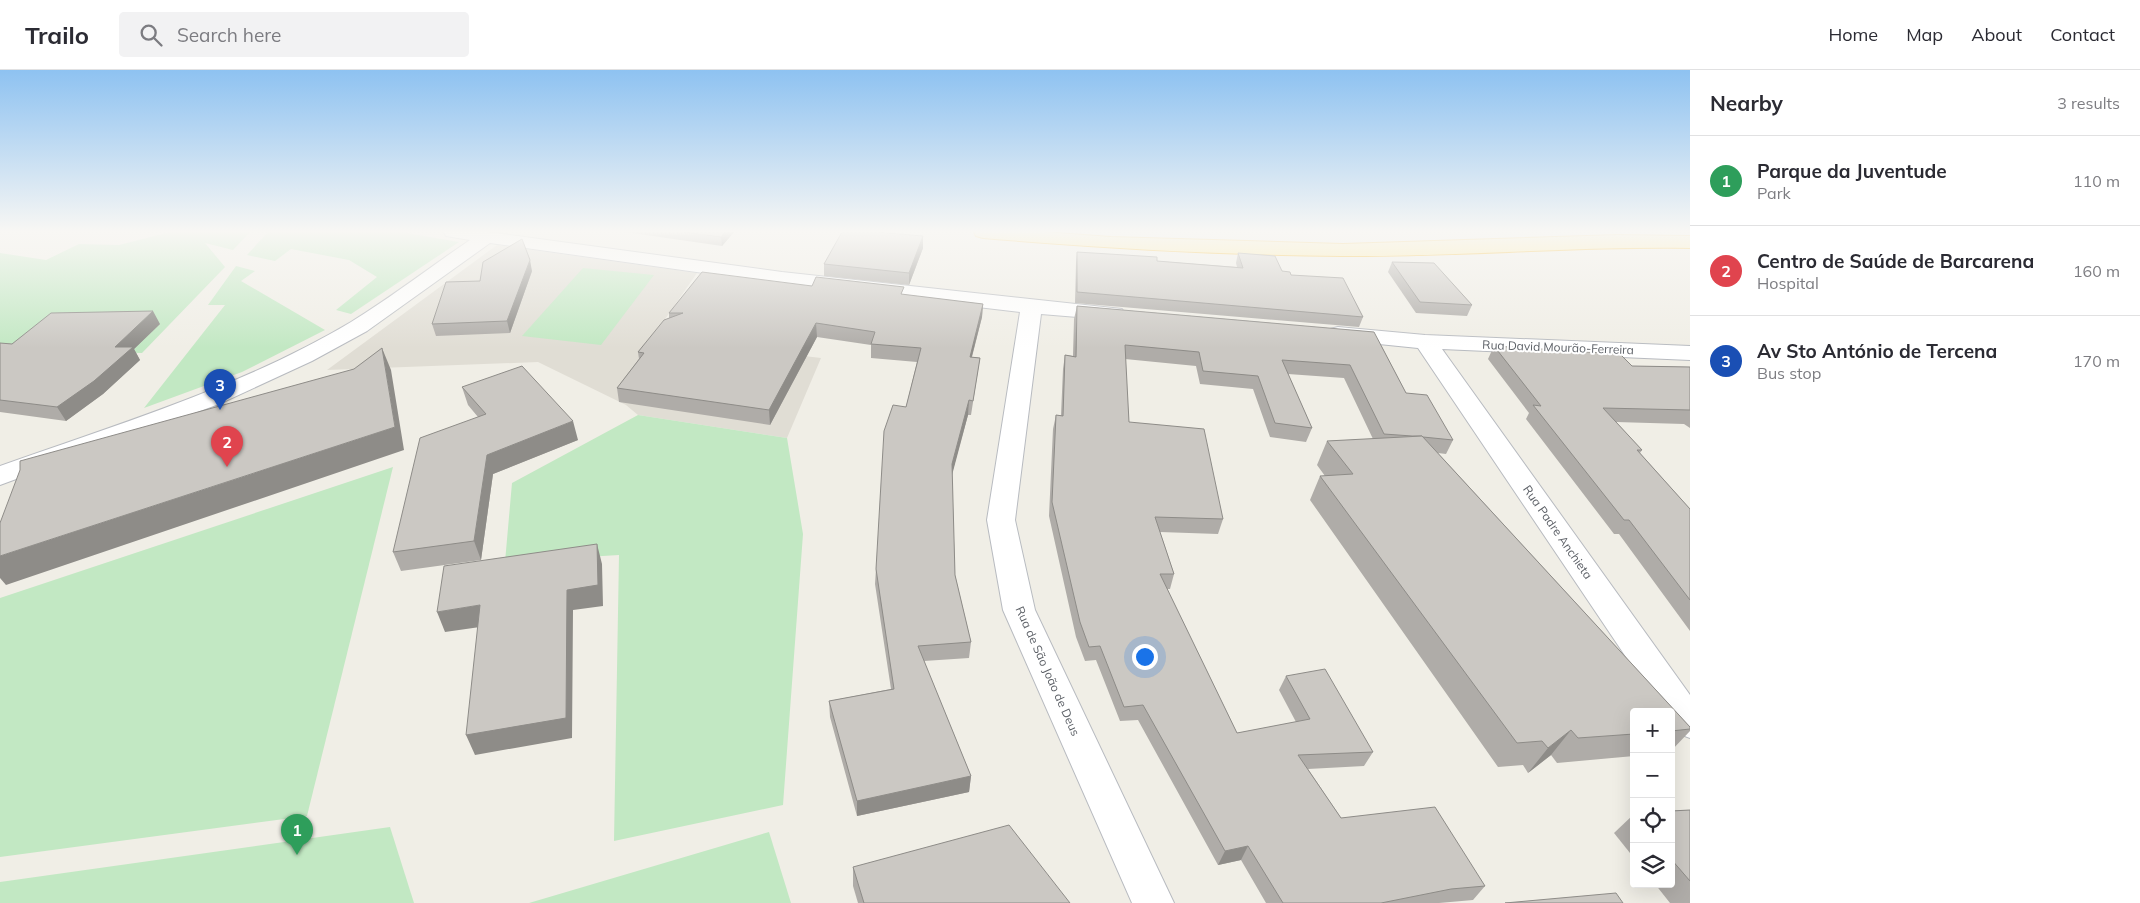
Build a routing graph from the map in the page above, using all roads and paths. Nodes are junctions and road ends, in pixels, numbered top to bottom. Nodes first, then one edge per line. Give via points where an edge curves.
1 (438, 271) edge
2 (722, 271) edge
3 (1031, 307) junction
4 (1129, 316) edge
5 (1317, 332) edge
6 (1425, 342) junction
7 (1690, 353) edge
8 (0, 476) edge
9 (1690, 723) edge
10 (1153, 903) edge

1 - 8 street via 359,326 304,356 210,399
2 - 3 street
3 - 4 street
3 - 10 street, Rua de São João de Deus via 1001,520 1019,610
5 - 6 street, Rua David Mourão-Ferreira
6 - 7 street, Rua David Mourão-Ferreira
6 - 9 street, Rua Padre Anchieta

